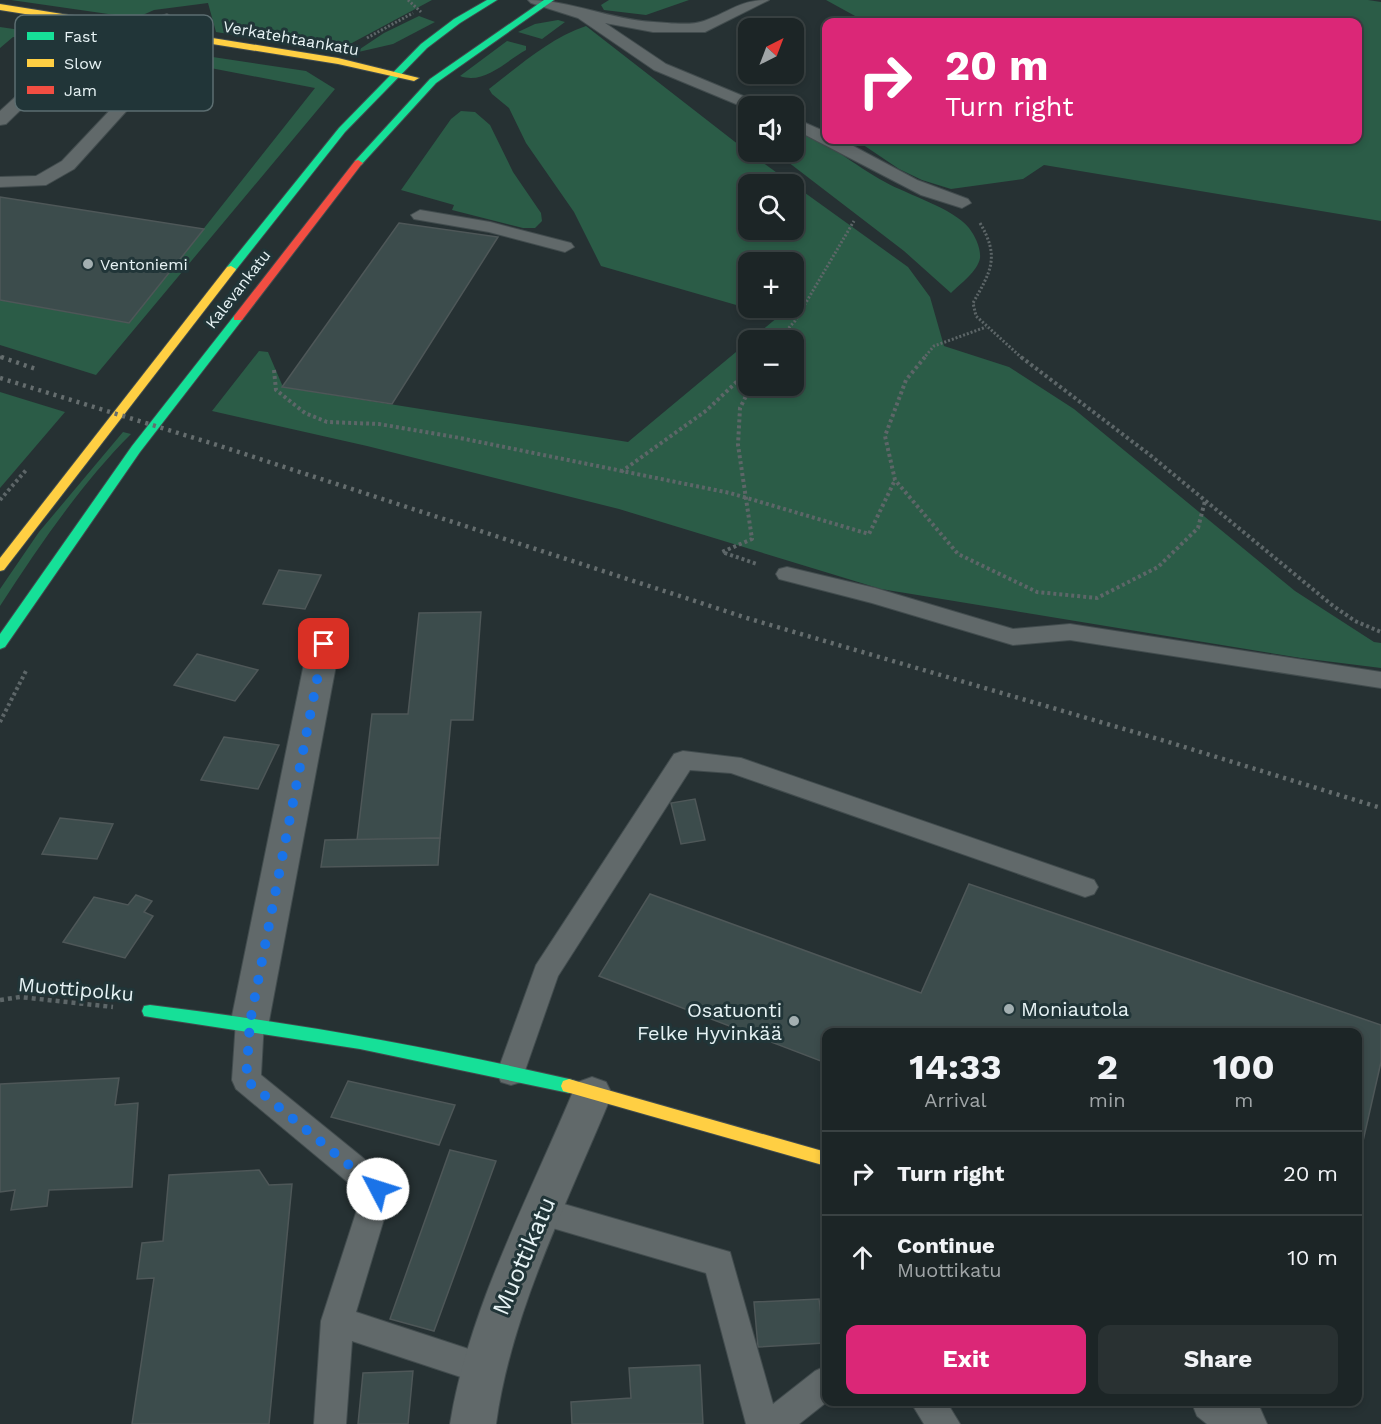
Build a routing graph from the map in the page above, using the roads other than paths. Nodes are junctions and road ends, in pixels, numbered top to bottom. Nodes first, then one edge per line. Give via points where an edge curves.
1 (493, 0) edge
2 (761, 0) edge
3 (544, 1) edge
4 (0, 7) edge
5 (51, 15) edge
6 (583, 15) junction
7 (213, 41) edge
8 (395, 74) junction
9 (433, 81) junction
10 (738, 99) edge
11 (15, 106) edge
12 (117, 111) edge
13 (0, 120) edge
14 (804, 128) edge
15 (822, 136) edge
16 (837, 144) edge
17 (0, 182) edge
18 (962, 202) road end
19 (420, 215) dead end
20 (565, 247) dead end
21 (0, 567) edge
22 (787, 574) road end
23 (0, 644) edge
24 (324, 644) dead end
25 (1381, 680) edge
26 (1085, 887) dead end
27 (150, 1011) road end
28 (250, 1022) junction
29 (511, 1072) junction
30 (592, 1094) junction
31 (822, 1159) edge
32 (543, 1212) junction
33 (337, 1321) junction
34 (482, 1368) junction
35 (822, 1385) edge
36 (930, 1406) edge
37 (1220, 1406) edge
38 (330, 1424) edge
39 (473, 1424) edge
40 (762, 1424) edge
41 (773, 1424) edge
42 (944, 1424) edge
43 (1244, 1424) edge

1 - 8 main road, Kalevankatu via 432,40
2 - 6 lane via 705,27 653,27
3 - 6 lane
3 - 9 main road, Kalevankatu
4 - 5 main road, Verkatehtaankatu
6 - 10 lane via 660,67
7 - 8 main road, Verkatehtaankatu
8 - 9 main road, Verkatehtaankatu
8 - 21 main road, Kalevankatu via 285,199
9 - 23 main road, Kalevankatu via 358,164 221,337 136,449
11 - 13 lane
12 - 17 lane via 68,165 40,181
14 - 15 lane
16 - 18 lane via 907,183 938,197
19 - 20 lane via 490,227
22 - 25 lane via 1013,637 1070,632
24 - 28 street
26 - 29 lane via 732,764 683,760 546,973
27 - 28 main road
28 - 29 main road
28 - 33 lane via 246,1080 378,1189
29 - 30 main road
30 - 31 main road via 739,1132
30 - 32 street, Muottikatu
32 - 34 street, Muottikatu
32 - 40 lane via 719,1262
33 - 34 lane
33 - 38 lane
34 - 39 street, Muottikatu
35 - 41 lane
36 - 42 lane
37 - 43 street

